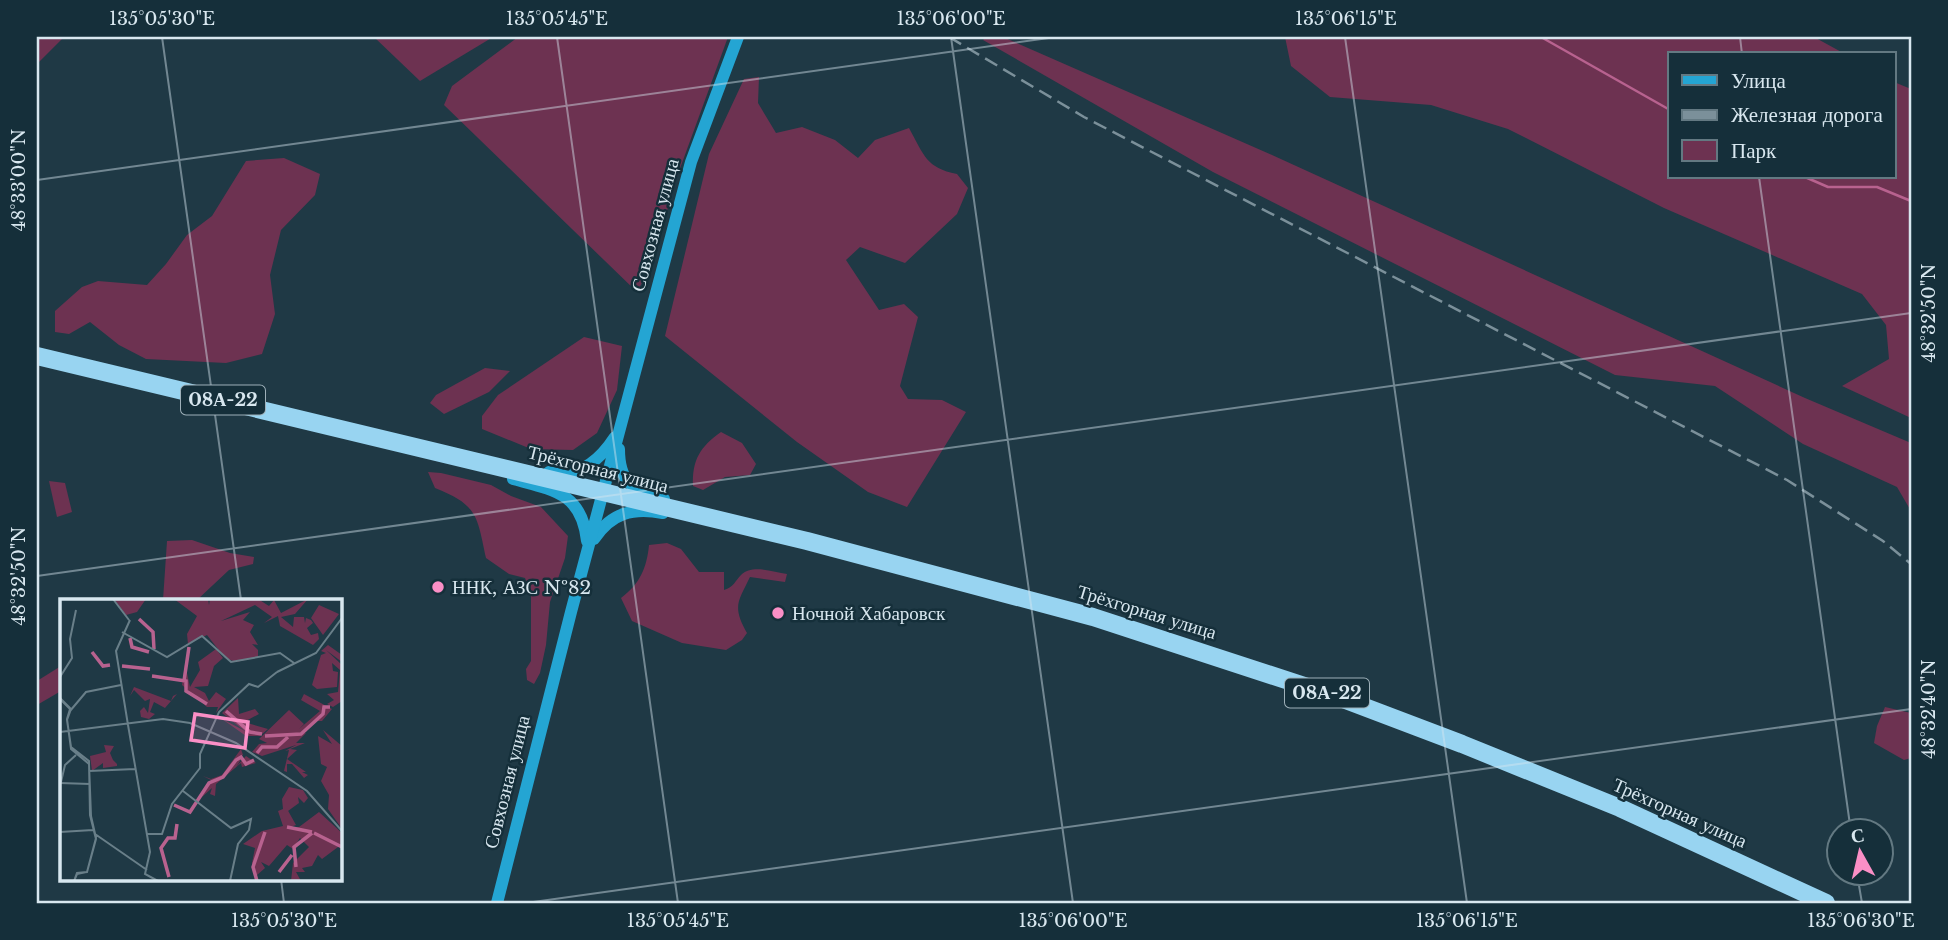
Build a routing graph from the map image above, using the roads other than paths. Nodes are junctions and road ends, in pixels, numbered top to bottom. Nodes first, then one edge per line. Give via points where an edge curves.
1 (738, 37) edge
2 (37, 356) edge
3 (620, 428) junction
4 (419, 447) junction
5 (603, 492) junction
6 (807, 541) junction
7 (588, 548) junction
8 (497, 903) edge
9 (1826, 903) edge

1 - 3 main road, Совхозная улица via 691,162
2 - 4 highway, Трёхгорная улица / 08А-22
3 - 4 main road via 600,457 561,474 463,451
3 - 5 main road, Совхозная улица
3 - 6 main road via 619,461 622,476 631,486
4 - 5 highway, Трёхгорная улица / 08А-22
4 - 7 main road via 459,464 559,492 583,517
5 - 6 highway, Трёхгорная улица / 08А-22
5 - 7 main road, Совхозная улица
6 - 7 main road via 636,511 610,520
6 - 9 highway, Трёхгорная улица / 08А-22 via 1093,617 1338,697 1620,808
7 - 8 main road, Совхозная улица

